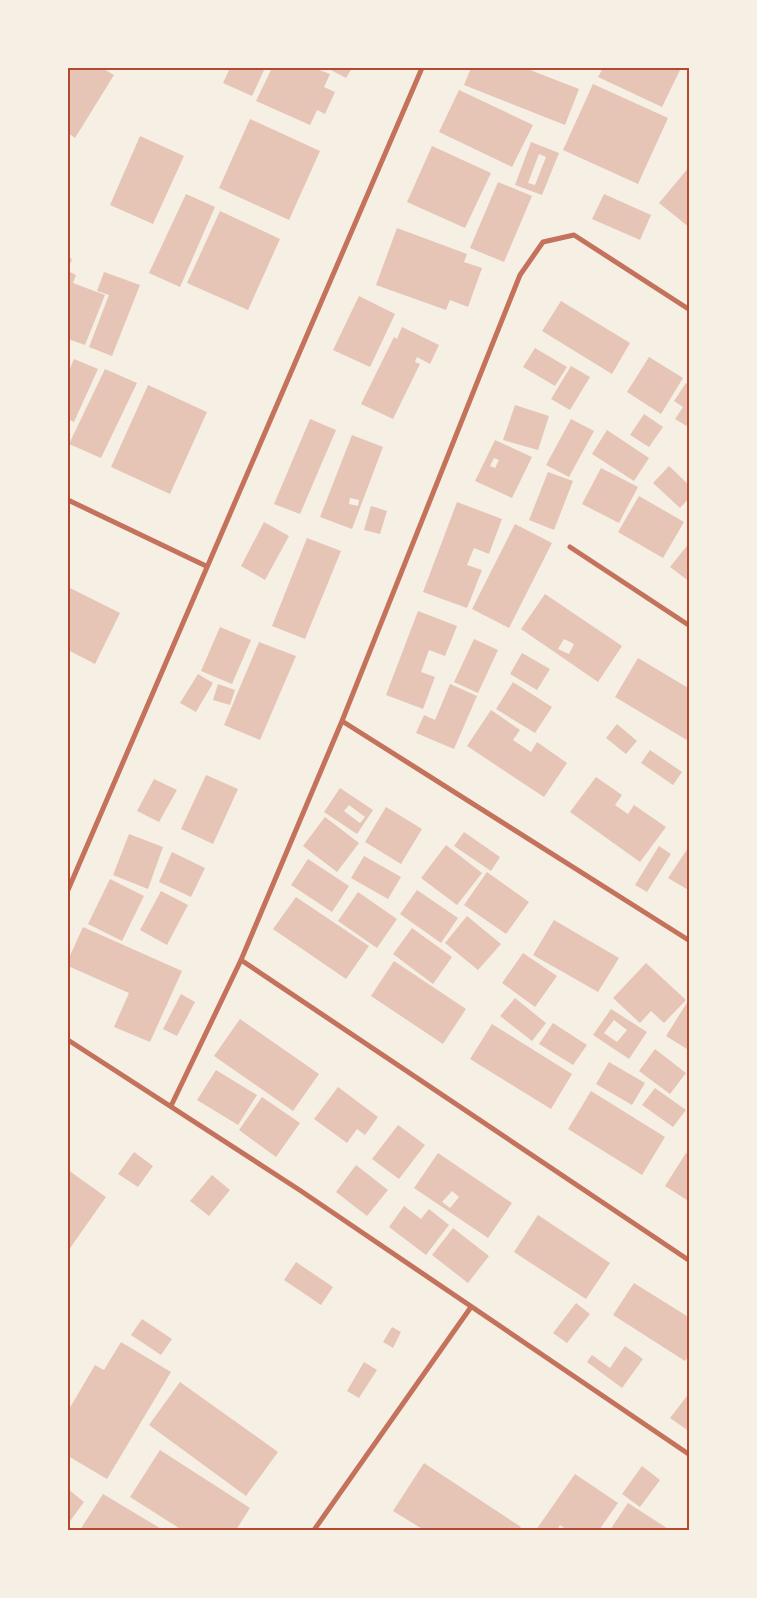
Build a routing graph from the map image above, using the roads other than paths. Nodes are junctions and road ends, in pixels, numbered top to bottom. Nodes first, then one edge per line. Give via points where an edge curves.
1 (422, 68) edge
2 (690, 310) edge
3 (68, 500) edge
4 (570, 546) dead end
5 (206, 566) junction
6 (690, 626) edge
7 (342, 721) junction
8 (68, 890) edge
9 (690, 941) edge
10 (241, 960) junction
11 (68, 1040) edge
12 (171, 1106) junction
13 (690, 1261) edge
14 (471, 1307) junction
15 (690, 1455) edge
16 (314, 1530) edge

1 - 5 street
2 - 7 street via 574,235 543,242 520,275
3 - 5 street
4 - 6 street
5 - 8 street
7 - 9 street
7 - 10 street
10 - 12 street
10 - 13 street
11 - 12 street
12 - 14 street
14 - 15 street
14 - 16 street

